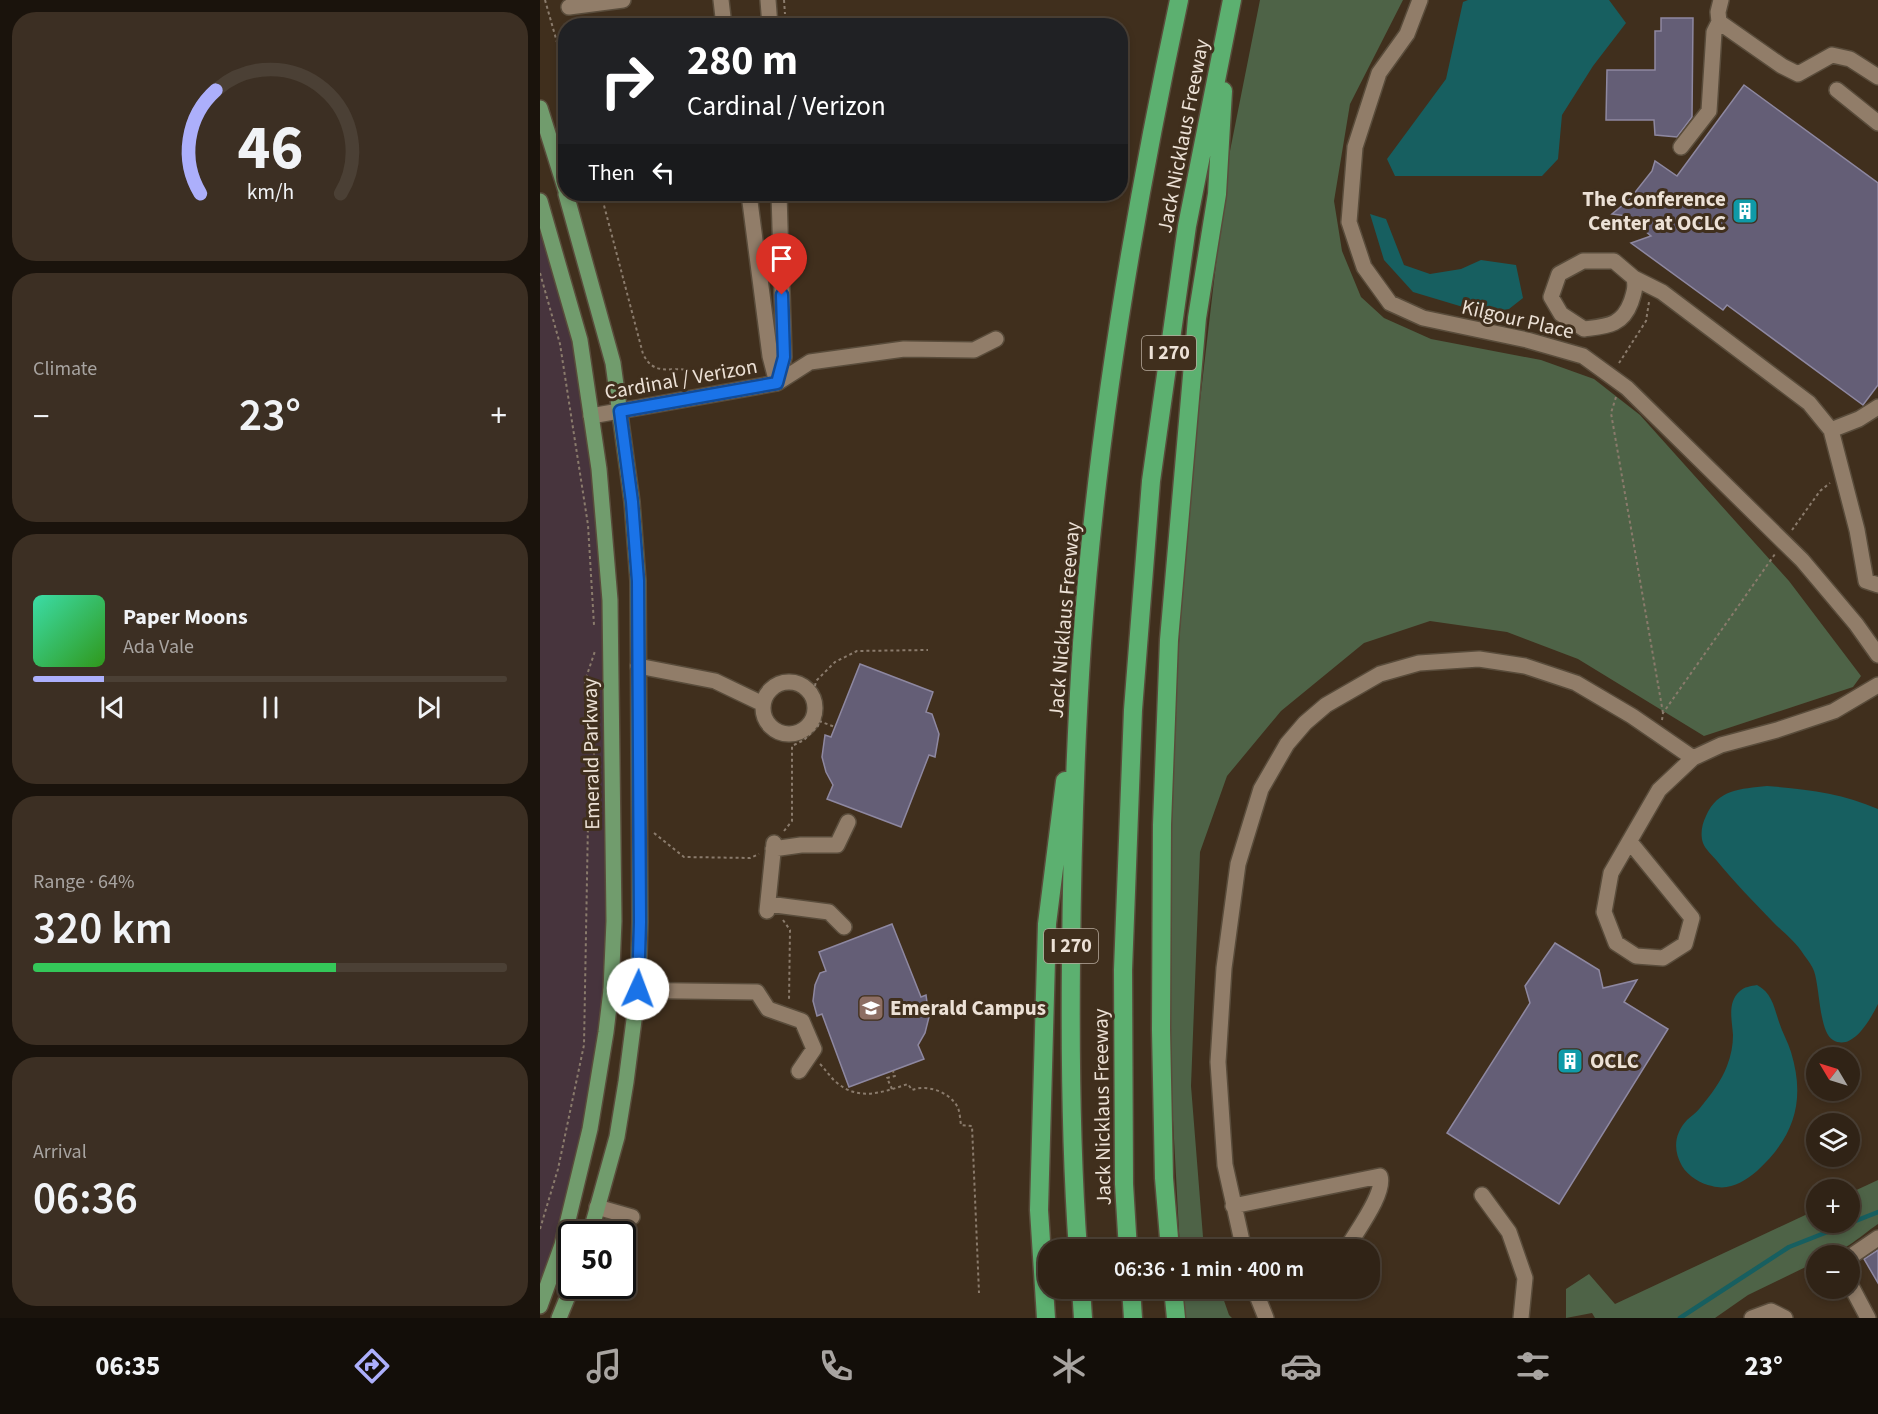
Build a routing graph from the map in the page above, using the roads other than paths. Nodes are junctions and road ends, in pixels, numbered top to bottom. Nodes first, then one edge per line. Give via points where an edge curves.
1 (623, 0) edge
2 (721, 0) edge
3 (768, 0) edge
4 (1179, 0) edge
5 (1232, 0) edge
6 (1420, 0) edge
7 (1721, 0) edge
8 (569, 8) dead end
9 (723, 18) edge
10 (769, 18) edge
11 (1719, 22) junction
12 (1225, 37) junction
13 (1878, 77) edge
14 (1837, 90) dead end
15 (540, 108) edge
16 (1878, 123) edge
17 (1681, 147) dead end
18 (558, 166) edge
19 (540, 201) edge
20 (568, 201) edge
21 (750, 201) edge
22 (779, 201) edge
23 (1641, 281) junction
24 (1588, 329) junction
25 (996, 339) dead end
26 (1582, 356) junction
27 (777, 383) junction
28 (1878, 407) edge
29 (620, 411) junction
30 (591, 416) junction
31 (1831, 430) junction
32 (1878, 585) edge
33 (1082, 642) junction
34 (1878, 655) edge
35 (638, 666) junction
36 (1878, 685) edge
37 (763, 704) dead end
38 (1693, 758) junction
39 (848, 822) dead end
40 (1630, 842) junction
41 (844, 927) dead end
42 (638, 989) junction
43 (611, 990) junction
44 (799, 1071) dead end
45 (1482, 1195) dead end
46 (1233, 1206) junction
47 (597, 1207) junction
48 (632, 1217) dead end
49 (593, 1221) edge
50 (1878, 1238) edge
51 (1078, 1239) edge
52 (1127, 1239) edge
53 (1169, 1239) edge
54 (1241, 1239) edge
55 (1352, 1239) edge
56 (1860, 1250) edge
57 (567, 1299) edge
58 (1082, 1299) edge
59 (1132, 1299) edge
60 (1174, 1299) edge
61 (1258, 1299) edge
62 (1858, 1299) edge
63 (540, 1306) edge
64 (559, 1318) edge
65 (1046, 1318) edge
66 (1083, 1318) edge
67 (1133, 1318) edge
68 (1176, 1318) edge
69 (1266, 1318) edge
70 (1521, 1318) edge
71 (1752, 1318) edge
72 (1785, 1318) edge
73 (1868, 1318) edge

1 - 8 street
2 - 9 street
3 - 10 street
4 - 33 highway, Jack Nicklaus Freeway / I 270 via 1114,355
5 - 12 highway, Jack Nicklaus Freeway / I 270
6 - 26 street, Kilgour Place via 1407,34 1379,73 1355,147 1349,222 1364,267 1390,303 1423,318
7 - 11 street
11 - 13 street via 1798,74 1832,55 1850,59
11 - 17 street via 1714,32 1709,111
12 - 52 highway, Jack Nicklaus Freeway / I 270 via 1187,226 1151,481 1133,710 1123,969
12 - 53 highway via 1217,194 1197,318 1169,640 1162,825 1161,1030
14 - 16 street
15 - 18 main road
19 - 30 main road, Emerald Parkway via 580,340
20 - 29 main road via 613,363
21 - 27 street
22 - 27 street via 784,357
23 - 24 street via 1626,314 1611,326
23 - 24 street via 1614,261 1583,261 1559,274 1551,297 1561,314
23 - 31 street via 1662,292 1809,402
24 - 26 street
25 - 27 street via 974,350 904,349 810,362
26 - 34 street, Kilgour Place via 1621,384 1802,560
27 - 29 street, Cardinal / Verizon
28 - 31 street
29 - 30 street, Cardinal / Verizon
29 - 35 main road via 638,581
30 - 43 main road, Emerald Parkway via 610,600 614,807
31 - 32 street via 1866,581
33 - 51 highway, Jack Nicklaus Freeway / I 270 via 1072,863 1070,1065
33 - 65 highway via 1047,924 1039,1210
35 - 37 street via 715,681
35 - 42 main road
36 - 38 street via 1834,711 1721,745
38 - 40 street via 1659,790
38 - 46 street via 1576,683 1525,666 1479,659 1419,663 1380,674 1326,705 1305,723 1287,744 1261,789 1238,864 1224,968 1218,1062 1225,1165
39 - 41 street via 837,845 777,841 772,911 829,912
40 - 40 street via 1611,873 1604,912 1616,943 1636,956 1663,958 1685,944 1692,918
42 - 43 street
42 - 44 street via 757,992 768,1009 802,1021 814,1049
42 - 47 main road via 617,1137
43 - 63 main road, Emerald Parkway via 590,1129 562,1245
45 - 70 street via 1509,1232 1524,1278
46 - 54 street
46 - 55 street via 1380,1176 1383,1183 1377,1197
47 - 48 street
47 - 49 main road
50 - 56 street
57 - 64 main road
58 - 66 highway
59 - 67 highway
60 - 68 highway
61 - 69 street
62 - 73 street
71 - 72 street via 1771,1311

